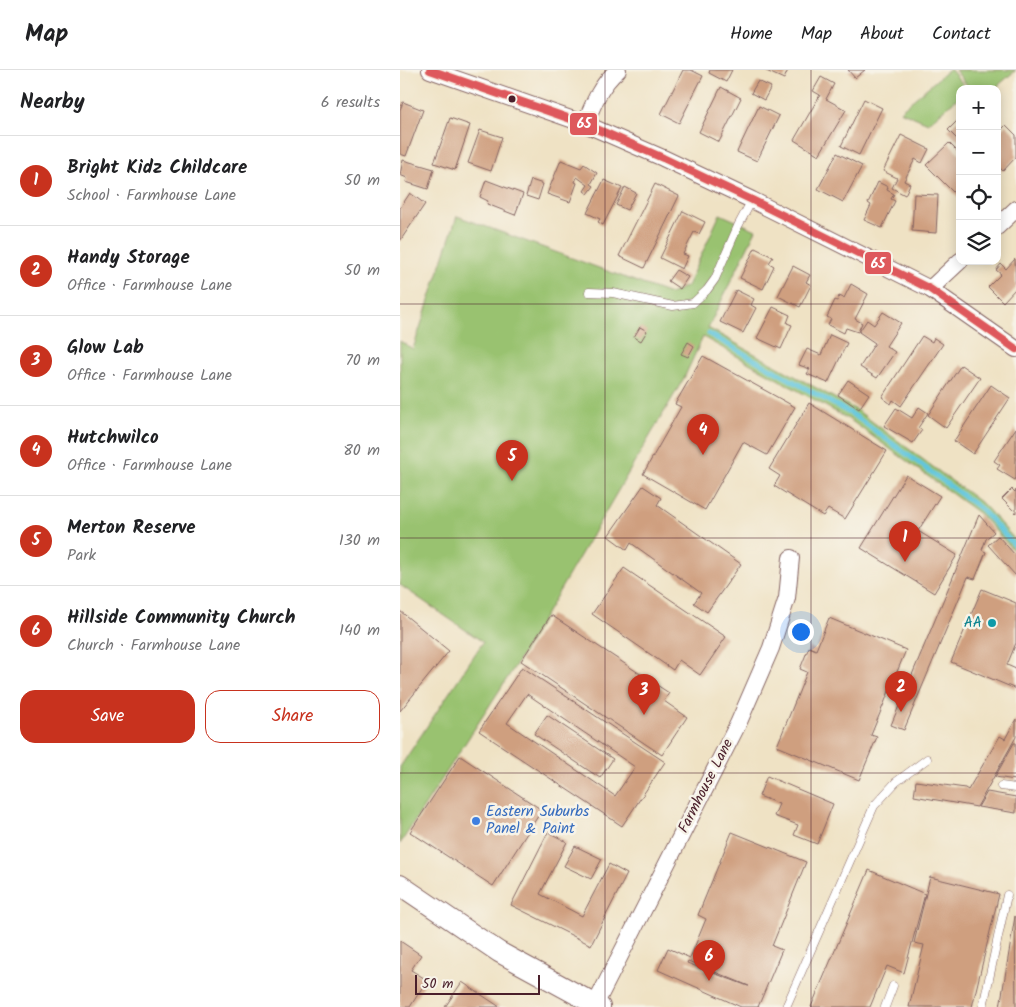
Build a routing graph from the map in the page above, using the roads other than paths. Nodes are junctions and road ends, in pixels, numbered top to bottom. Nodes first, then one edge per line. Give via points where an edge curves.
1 (430, 70) edge
2 (618, 70) edge
3 (585, 124) junction
4 (752, 200) junction
5 (1016, 209) edge
6 (1001, 222) edge
7 (956, 265) edge
8 (930, 289) junction
9 (588, 292) dead end
10 (1016, 349) edge
11 (791, 558) dead end
12 (927, 759) dead end
13 (1000, 786) dead end
14 (1016, 788) edge
15 (400, 885) edge
16 (1007, 895) dead end
17 (893, 986) dead end
18 (598, 1006) edge
19 (786, 1007) edge
20 (885, 1007) edge
21 (983, 1007) edge

1 - 3 street
2 - 3 street via 593,102
3 - 4 street
4 - 8 street
4 - 9 lane via 715,279 693,303 674,306 613,293
5 - 6 street
7 - 8 street
8 - 10 street
11 - 18 street, Farmhouse Lane via 787,598 754,688
12 - 19 lane via 896,782 874,806
13 - 14 lane
15 - 18 street via 499,952
16 - 21 lane
17 - 20 lane

